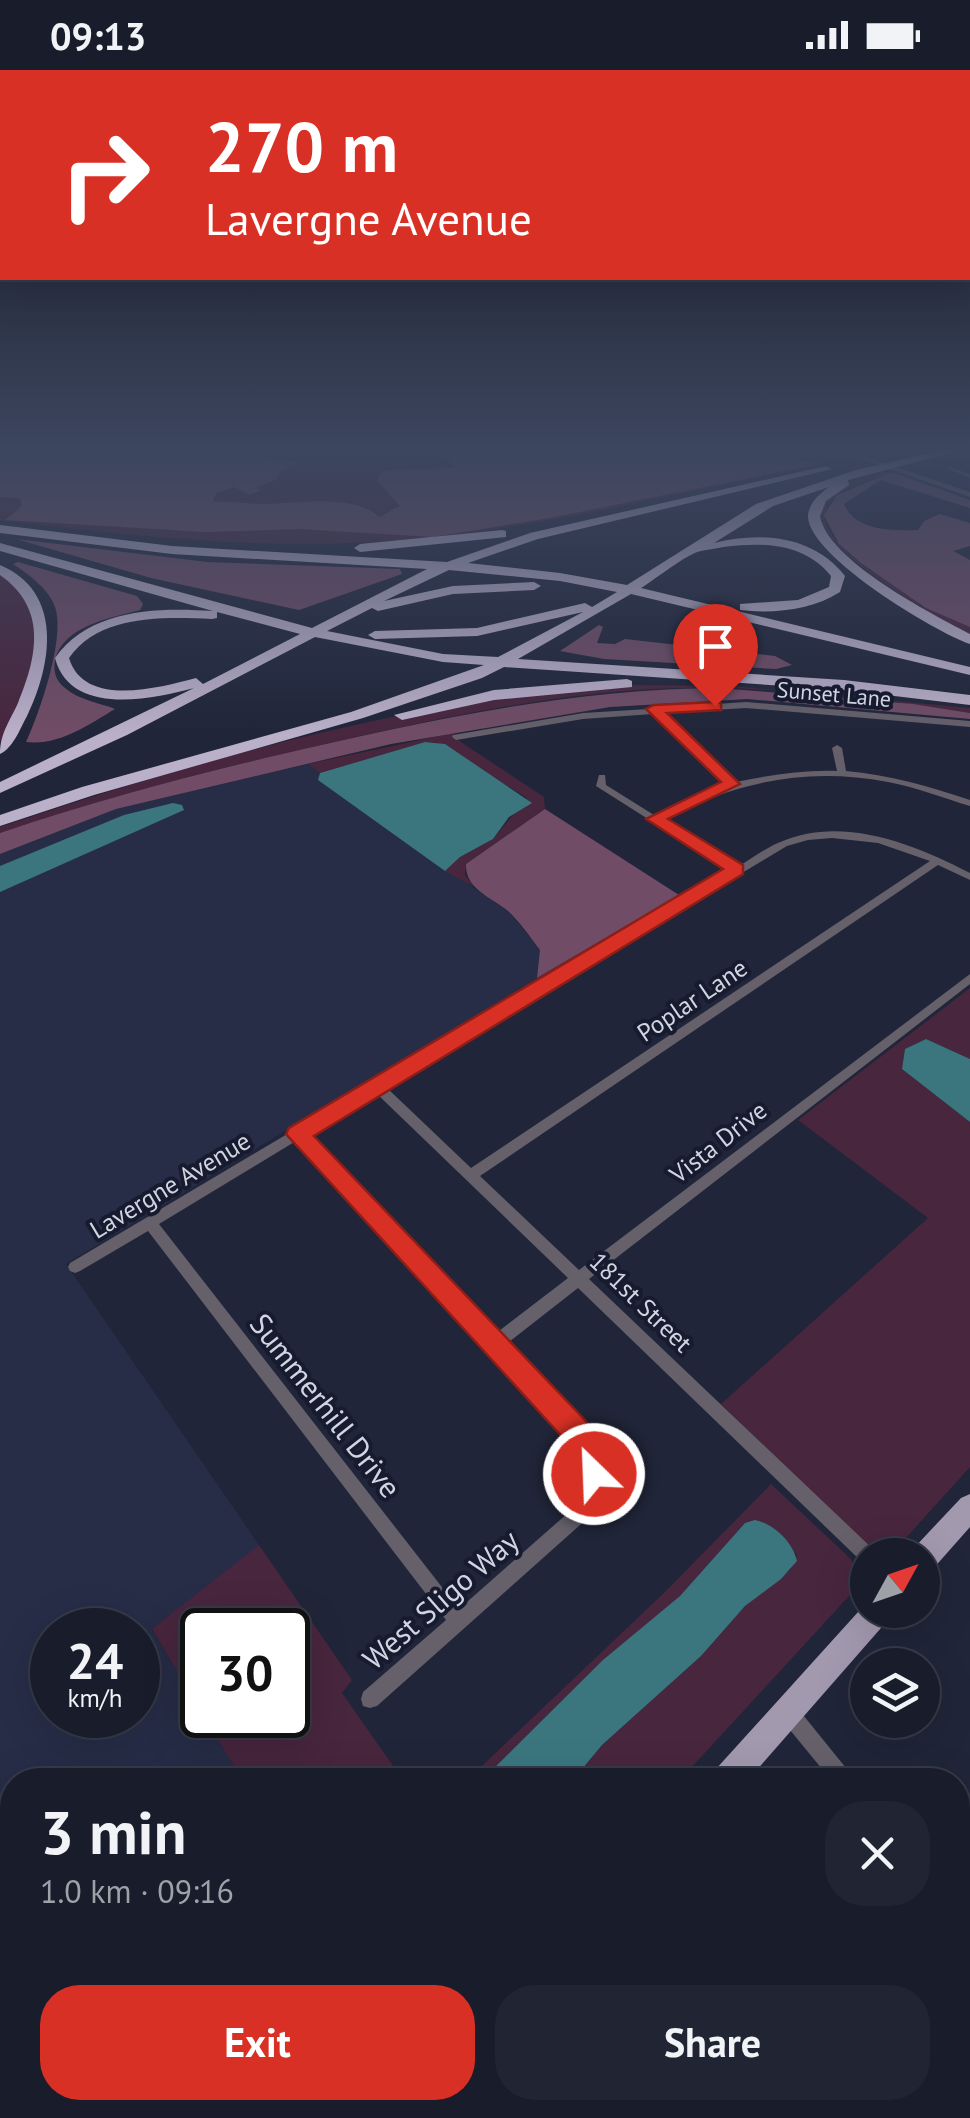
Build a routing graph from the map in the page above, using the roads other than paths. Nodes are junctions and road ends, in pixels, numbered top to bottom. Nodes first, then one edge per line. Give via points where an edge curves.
1 (128, 545) edge
2 (418, 545) edge
3 (507, 545) edge
4 (693, 545) edge
5 (702, 545) edge
6 (725, 545) edge
7 (776, 545) edge
8 (830, 545) edge
9 (0, 547) edge
10 (172, 550) junction
11 (0, 568) edge
12 (662, 569) junction
13 (643, 576) junction
14 (560, 577) junction
15 (181, 596) junction
16 (594, 608) junction
17 (353, 613) junction
18 (789, 627) junction
19 (970, 640) edge
20 (367, 646) junction
21 (256, 662) junction
22 (970, 671) edge
23 (970, 702) edge
24 (654, 709) junction
25 (970, 724) edge
26 (456, 737) dead end
27 (838, 748) dead end
28 (0, 750) edge
29 (227, 750) junction
30 (842, 774) junction
31 (602, 776) dead end
32 (732, 784) junction
33 (0, 788) edge
34 (970, 803) edge
35 (654, 819) junction
36 (0, 821) edge
37 (939, 860) junction
38 (736, 870) junction
39 (970, 878) edge
40 (970, 978) edge
41 (378, 1087) junction
42 (298, 1134) junction
43 (470, 1176) junction
44 (150, 1223) junction
45 (75, 1268) dead end
46 (578, 1280) junction
47 (494, 1344) junction
48 (970, 1506) edge
49 (850, 1539) edge
50 (940, 1540) edge
51 (458, 1622) junction
52 (862, 1628) edge
53 (370, 1699) dead end
54 (788, 1712) junction
55 (738, 1768) edge
56 (833, 1768) edge

1 - 10 highway
2 - 10 highway
3 - 17 highway via 431,572
4 - 13 highway
5 - 12 highway
6 - 12 highway
7 - 14 highway via 832,566 839,580 835,589 770,608
8 - 19 highway
9 - 15 highway
10 - 14 highway
11 - 28 highway via 32,594 42,633 31,693
12 - 13 highway
13 - 16 highway
14 - 18 highway
15 - 16 highway via 333,630 412,636 496,630
15 - 20 highway
16 - 29 highway via 477,675
17 - 18 highway via 454,590 544,586
17 - 21 highway
18 - 22 highway
20 - 21 highway via 227,617 162,614 93,630 69,646 62,663 80,685 131,695 187,686
20 - 23 highway via 515,665 844,685
21 - 33 highway
23 - 29 highway via 734,682 572,687 494,696
24 - 25 street, Sunset Lane via 772,706
24 - 26 street, Sunset Lane
24 - 32 street
27 - 30 street
29 - 36 highway
30 - 32 street
30 - 34 street
31 - 35 street via 600,786
32 - 35 street
35 - 38 street
37 - 38 street, Lavergne Avenue via 878,838 830,835 782,844
37 - 39 street, Lavergne Avenue
37 - 43 street, Poplar Lane
38 - 41 street, Lavergne Avenue
40 - 46 street, Vista Drive
41 - 42 street, Lavergne Avenue
41 - 43 street, 181st Street
42 - 44 street, Lavergne Avenue
42 - 47 street, West Sligo Way
43 - 46 street, 181st Street
44 - 45 street, Lavergne Avenue
44 - 51 street, Summerhill Drive
46 - 47 street, Vista Drive
46 - 49 street, 181st Street
47 - 51 street, West Sligo Way via 588,1447 593,1483 577,1517
48 - 50 main road
51 - 53 street, West Sligo Way
52 - 54 main road
54 - 55 main road
54 - 56 street

